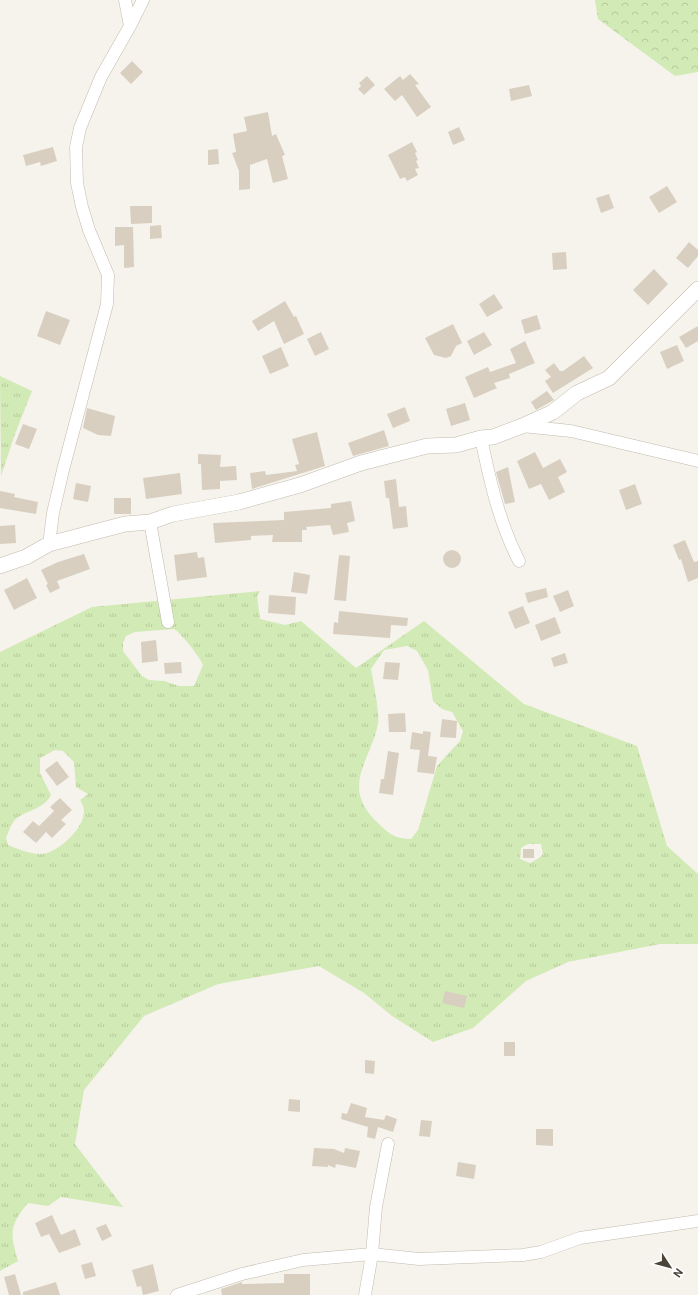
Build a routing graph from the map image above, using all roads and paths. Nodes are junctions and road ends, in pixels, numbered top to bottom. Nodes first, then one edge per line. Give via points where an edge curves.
1 (125, 0) edge
2 (143, 0) edge
3 (130, 26) junction
4 (698, 289) edge
5 (522, 426) junction
6 (481, 438) junction
7 (698, 461) edge
8 (150, 522) junction
9 (49, 544) junction
10 (519, 561) dead end
11 (0, 566) edge
12 (168, 622) dead end
13 (388, 1144) dead end
14 (698, 1221) edge
15 (372, 1254) junction
16 (177, 1295) edge
17 (365, 1295) edge

1 - 3 street
2 - 3 street
3 - 9 street via 101,77 80,128 76,148 77,183 82,207 108,275 107,304 63,470
4 - 5 street via 662,328 609,378 577,393 553,412
5 - 6 street via 493,437
5 - 7 street via 571,431
6 - 8 street via 456,445 427,446 361,463 300,485 239,502 173,514
6 - 10 street via 496,504 507,538
8 - 9 street via 125,524
8 - 12 street
9 - 11 street via 26,557
13 - 15 street via 376,1206
14 - 15 street via 580,1238 541,1252 522,1255 419,1259
15 - 16 street via 290,1262
15 - 17 street

